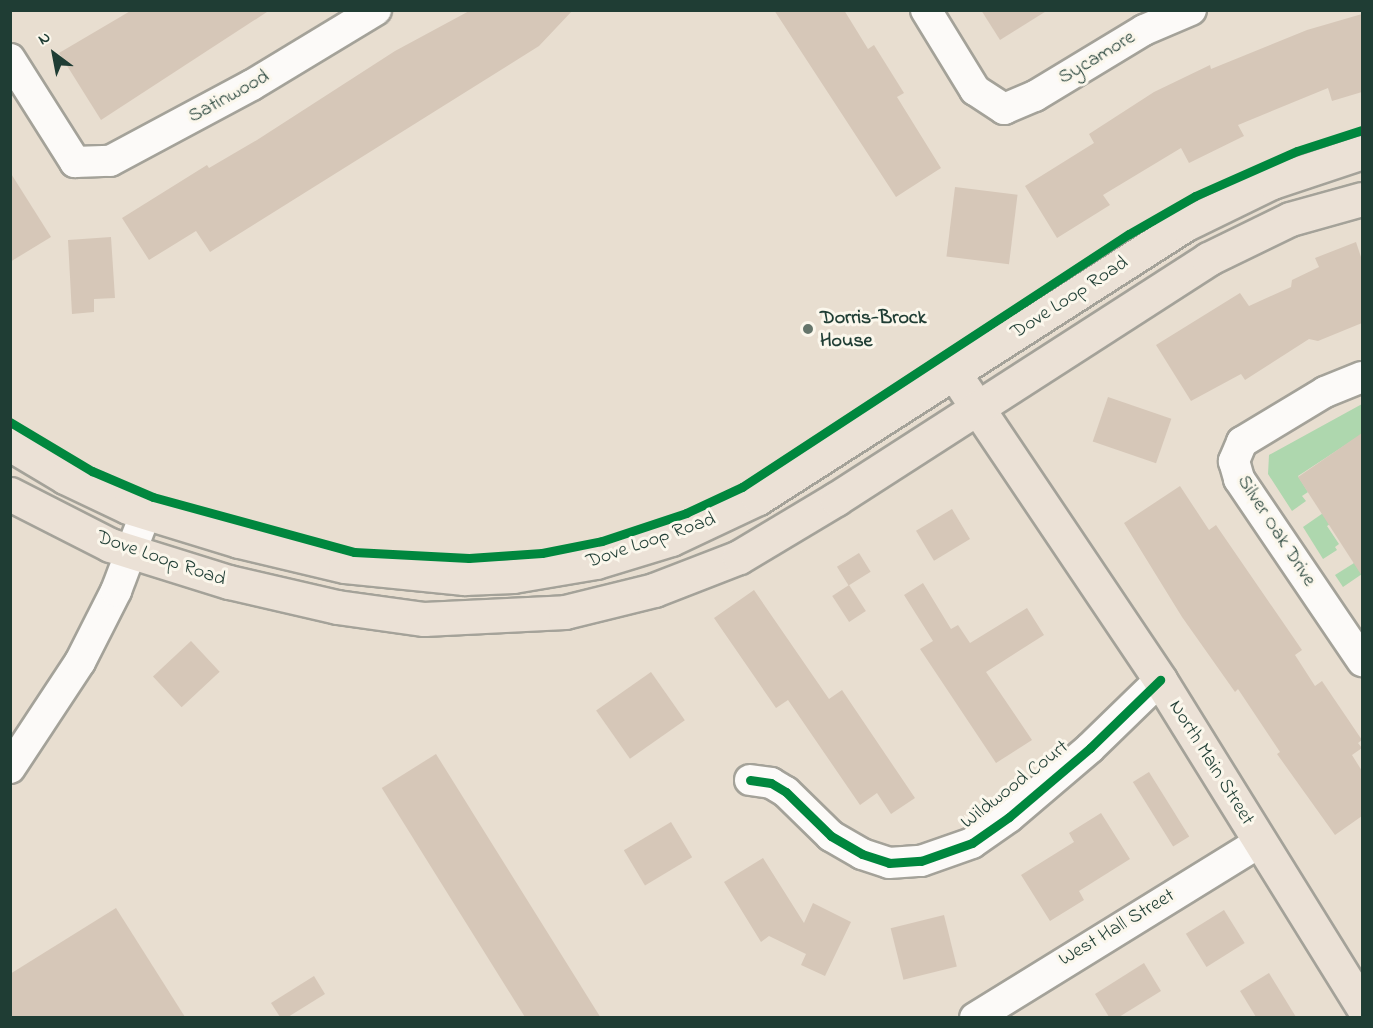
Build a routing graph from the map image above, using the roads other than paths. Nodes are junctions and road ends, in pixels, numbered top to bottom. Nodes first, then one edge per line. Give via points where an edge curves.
1 (376, 10) edge
2 (926, 10) edge
3 (1191, 10) edge
4 (10, 59) edge
5 (1362, 153) edge
6 (1362, 199) edge
7 (954, 375) junction
8 (1362, 377) edge
9 (977, 407) junction
10 (10, 444) edge
11 (10, 494) edge
12 (146, 512) junction
13 (130, 551) junction
14 (1362, 661) edge
15 (1160, 680) junction
16 (10, 768) edge
17 (750, 780) dead end
18 (1260, 842) junction
19 (1362, 1006) edge
20 (975, 1017) edge

1 - 4 street, Satinwood via 252,85 110,161 75,162
2 - 3 street, Sycamore via 975,90 1004,109 1035,96 1144,30
5 - 7 main road, Dove Loop Road via 1272,182 1184,225
6 - 9 main road, Dove Loop Road via 1290,219 1208,259
7 - 9 main road, North Main Street
7 - 12 main road, Dove Loop Road via 717,520 640,549 559,569 464,578 384,572 239,541
8 - 14 street, Silver Oak Drive via 1325,392 1242,442 1234,461 1239,479
9 - 13 main road, Dove Loop Road via 739,556 654,590 566,612 464,620 378,614 229,582
9 - 15 main road, North Main Street
10 - 12 main road, Dove Loop Road via 65,477
11 - 13 main road, Dove Loop Road via 45,514
12 - 13 street
13 - 16 street via 80,662
15 - 17 street, Wildwood Court via 1090,748 1009,817 972,843 921,861 889,863 862,854 831,836 786,792 771,783
15 - 18 main road, North Main Street
18 - 19 main road, North Main Street
18 - 20 street, West Hall Street

